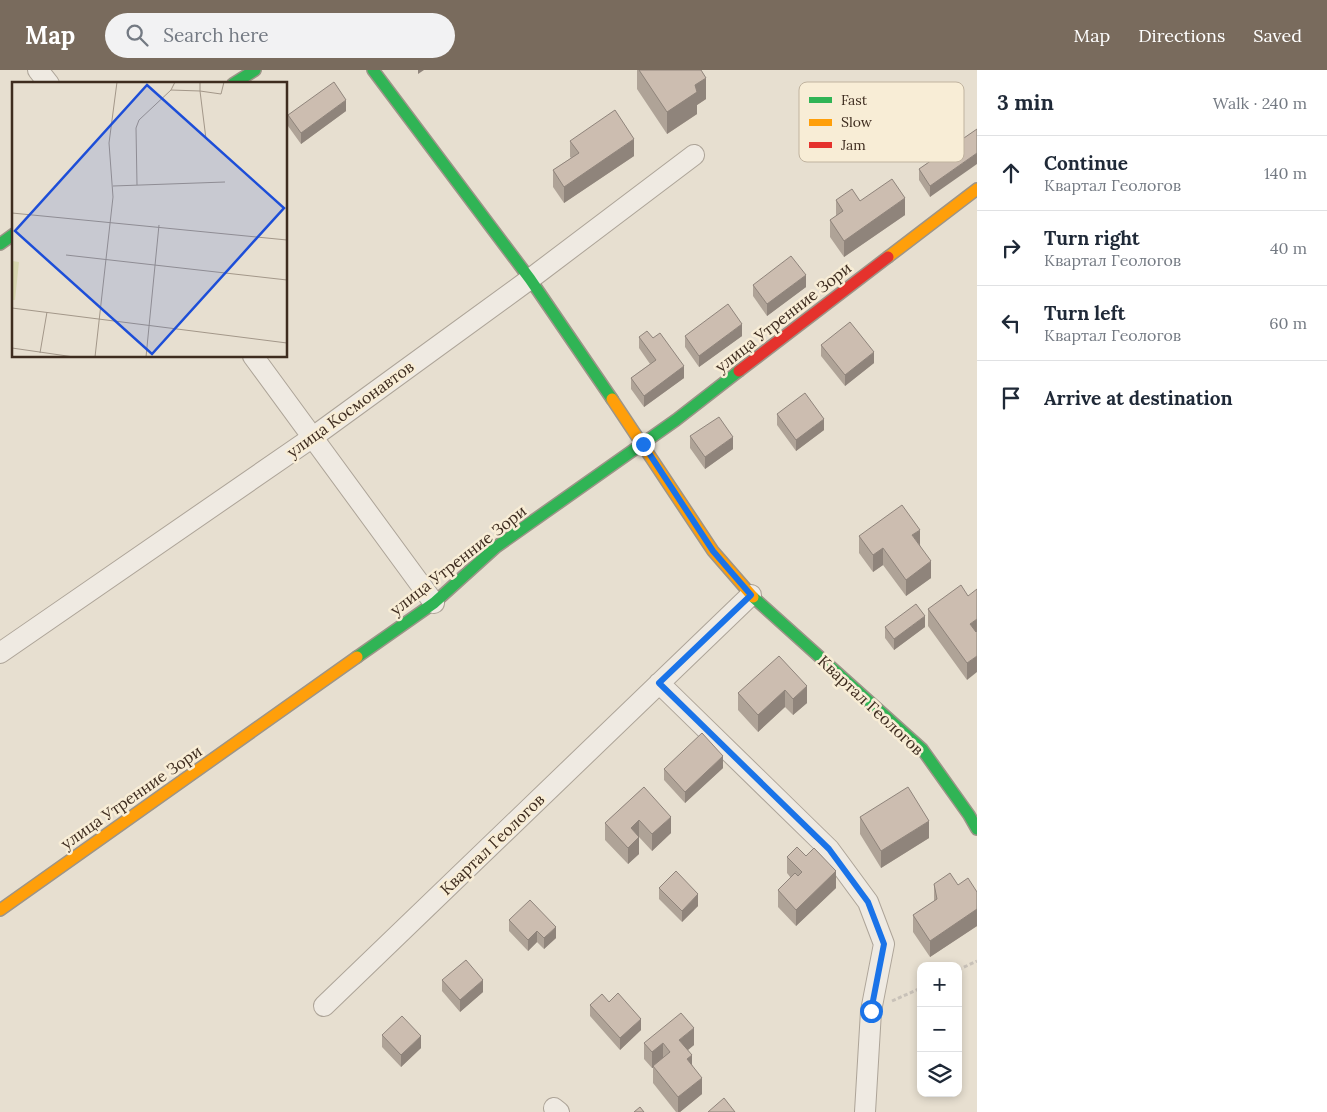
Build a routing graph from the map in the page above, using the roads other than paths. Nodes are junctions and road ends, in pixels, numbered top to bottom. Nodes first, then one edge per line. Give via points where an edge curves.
1 (38, 70) edge
2 (255, 70) edge
3 (373, 70) edge
4 (47, 82) edge
5 (237, 82) edge
6 (694, 156) dead end
7 (977, 189) edge
8 (12, 235) edge
9 (0, 244) edge
10 (530, 279) junction
11 (254, 358) edge
12 (312, 437) junction
13 (643, 444) junction
14 (751, 595) junction
15 (434, 603) junction
16 (0, 653) edge
17 (659, 683) junction
18 (977, 829) edge
19 (0, 910) edge
20 (324, 1006) dead end
21 (865, 1112) edge

1 - 4 street
2 - 5 street
3 - 10 street, Квартал Геологов
6 - 10 street, улица Космонавтов
7 - 13 street, улица Утренние Зори
8 - 9 street
10 - 12 street, улица Космонавтов
10 - 13 street, Квартал Геологов
11 - 12 street
12 - 15 street
12 - 16 street, улица Космонавтов
13 - 14 street, Квартал Геологов via 713,551
13 - 15 street, улица Утренние Зори via 496,547
14 - 17 street, Квартал Геологов
14 - 18 street, Квартал Геологов via 922,749
15 - 19 street, улица Утренние Зори
17 - 20 street, Квартал Геологов
17 - 21 street via 829,849 868,902 884,944 871,1011

